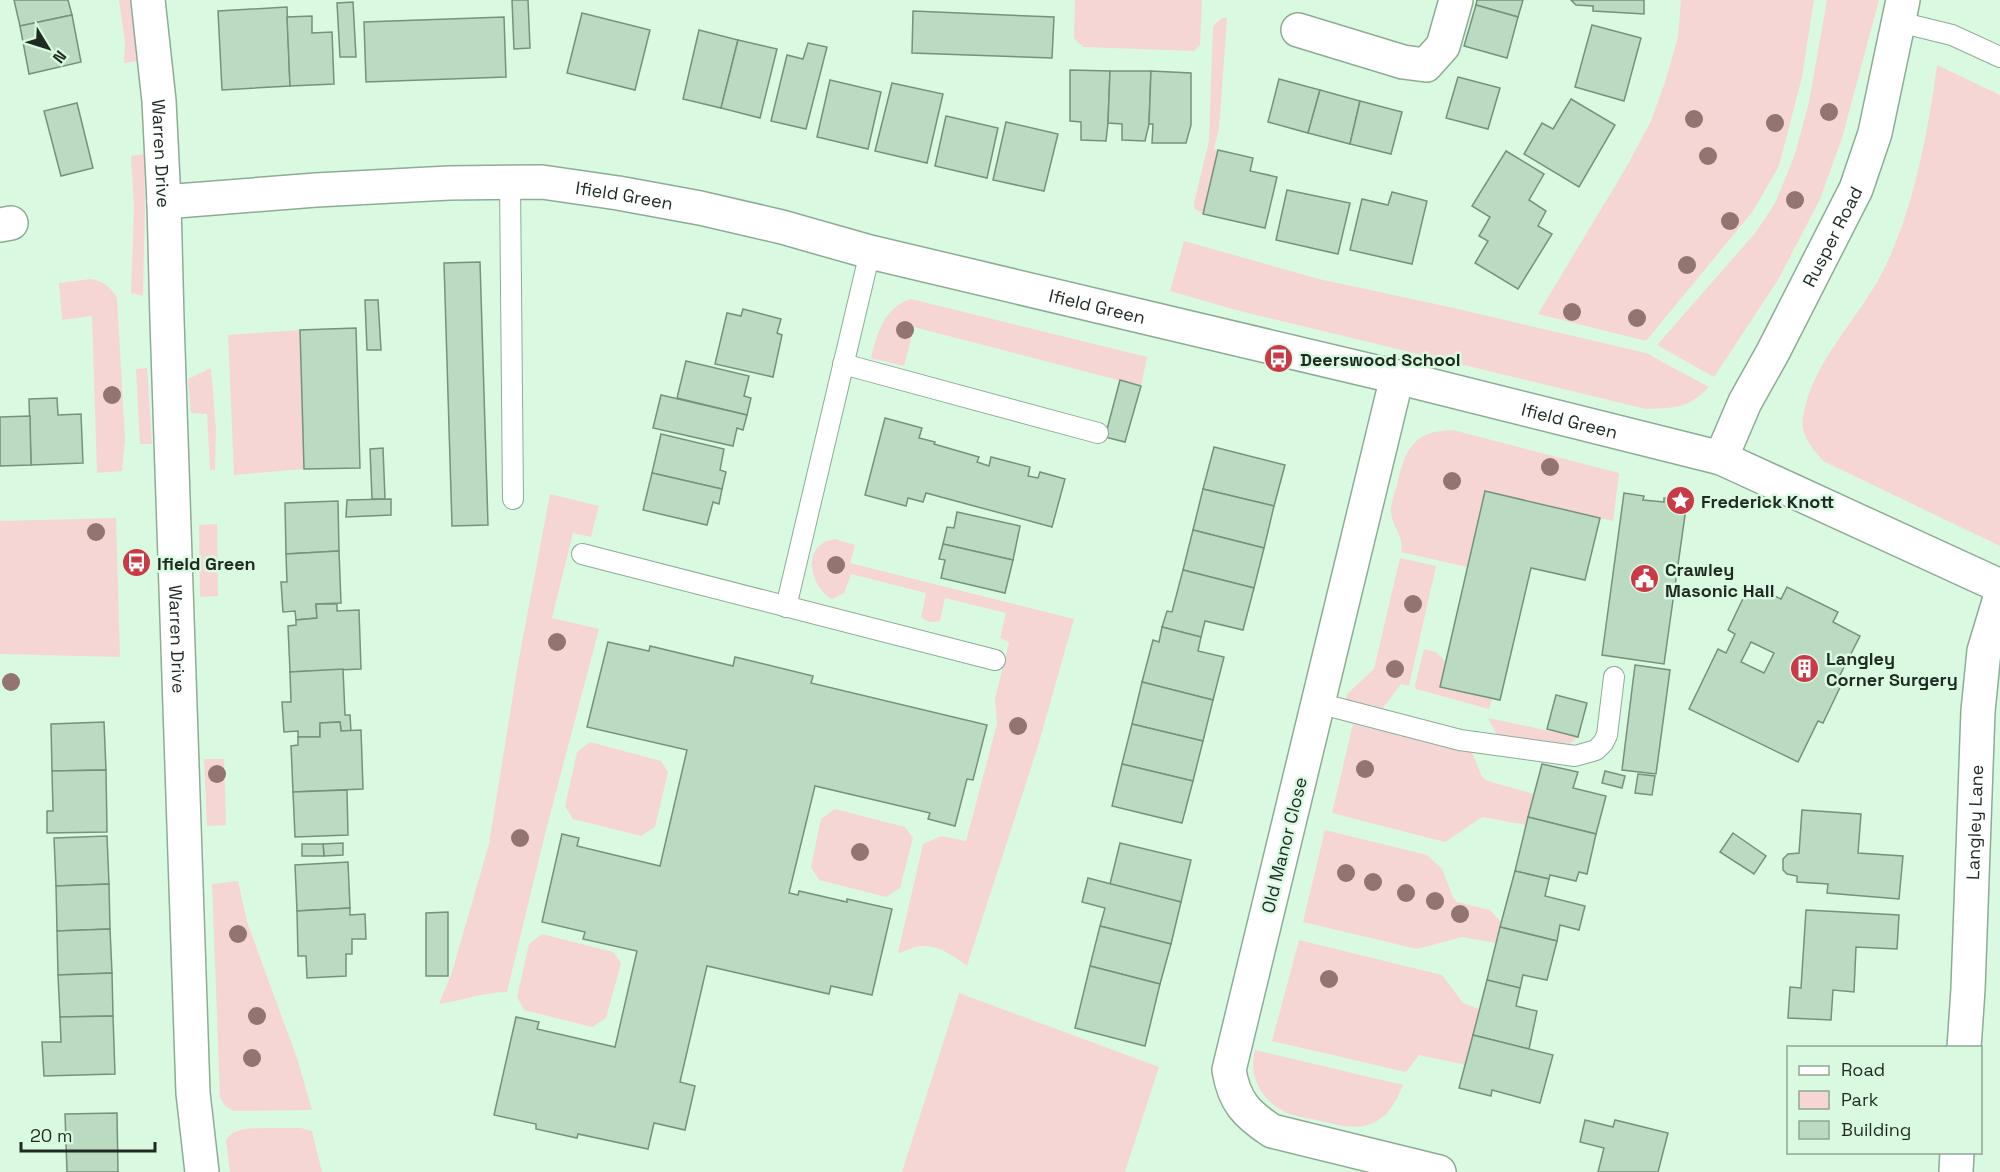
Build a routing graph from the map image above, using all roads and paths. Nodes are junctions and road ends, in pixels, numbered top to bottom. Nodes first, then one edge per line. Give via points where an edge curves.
1 (148, 0) edge
2 (1456, 0) edge
3 (1901, 11) edge
4 (1298, 30) dead end
5 (2000, 57) edge
6 (510, 183) junction
7 (164, 202) junction
8 (870, 252) junction
9 (843, 364) junction
10 (1397, 377) junction
11 (1098, 432) dead end
12 (1721, 458) junction
13 (513, 499) dead end
14 (582, 554) dead end
15 (2000, 586) edge
16 (2000, 598) edge
17 (786, 607) junction
18 (995, 660) dead end
19 (1614, 677) dead end
20 (1318, 703) junction
21 (1964, 1046) edge
22 (1958, 1154) edge
23 (202, 1172) edge
24 (1439, 1172) edge
25 (1956, 1172) edge

1 - 7 street, Warren Drive
2 - 4 street via 1443,46 1426,65 1403,62
3 - 5 lane
3 - 12 street, Rusper Road via 1875,133 1856,189 1745,402
6 - 7 street, Ifield Green via 316,190
6 - 8 street, Ifield Green via 542,182 700,208
6 - 13 lane
7 - 23 street, Warren Drive via 193,1094
8 - 9 lane
8 - 10 street, Ifield Green
9 - 11 lane
9 - 17 lane
10 - 12 street, Ifield Green
10 - 20 street, Old Manor Close
12 - 15 street, Ifield Green
14 - 17 lane
16 - 21 street, Langley Lane via 1984,651 1978,711
17 - 18 lane
19 - 20 lane via 1603,744 1575,756 1460,740
20 - 24 street, Old Manor Close via 1229,1070 1232,1089 1242,1106 1272,1131
22 - 25 street

